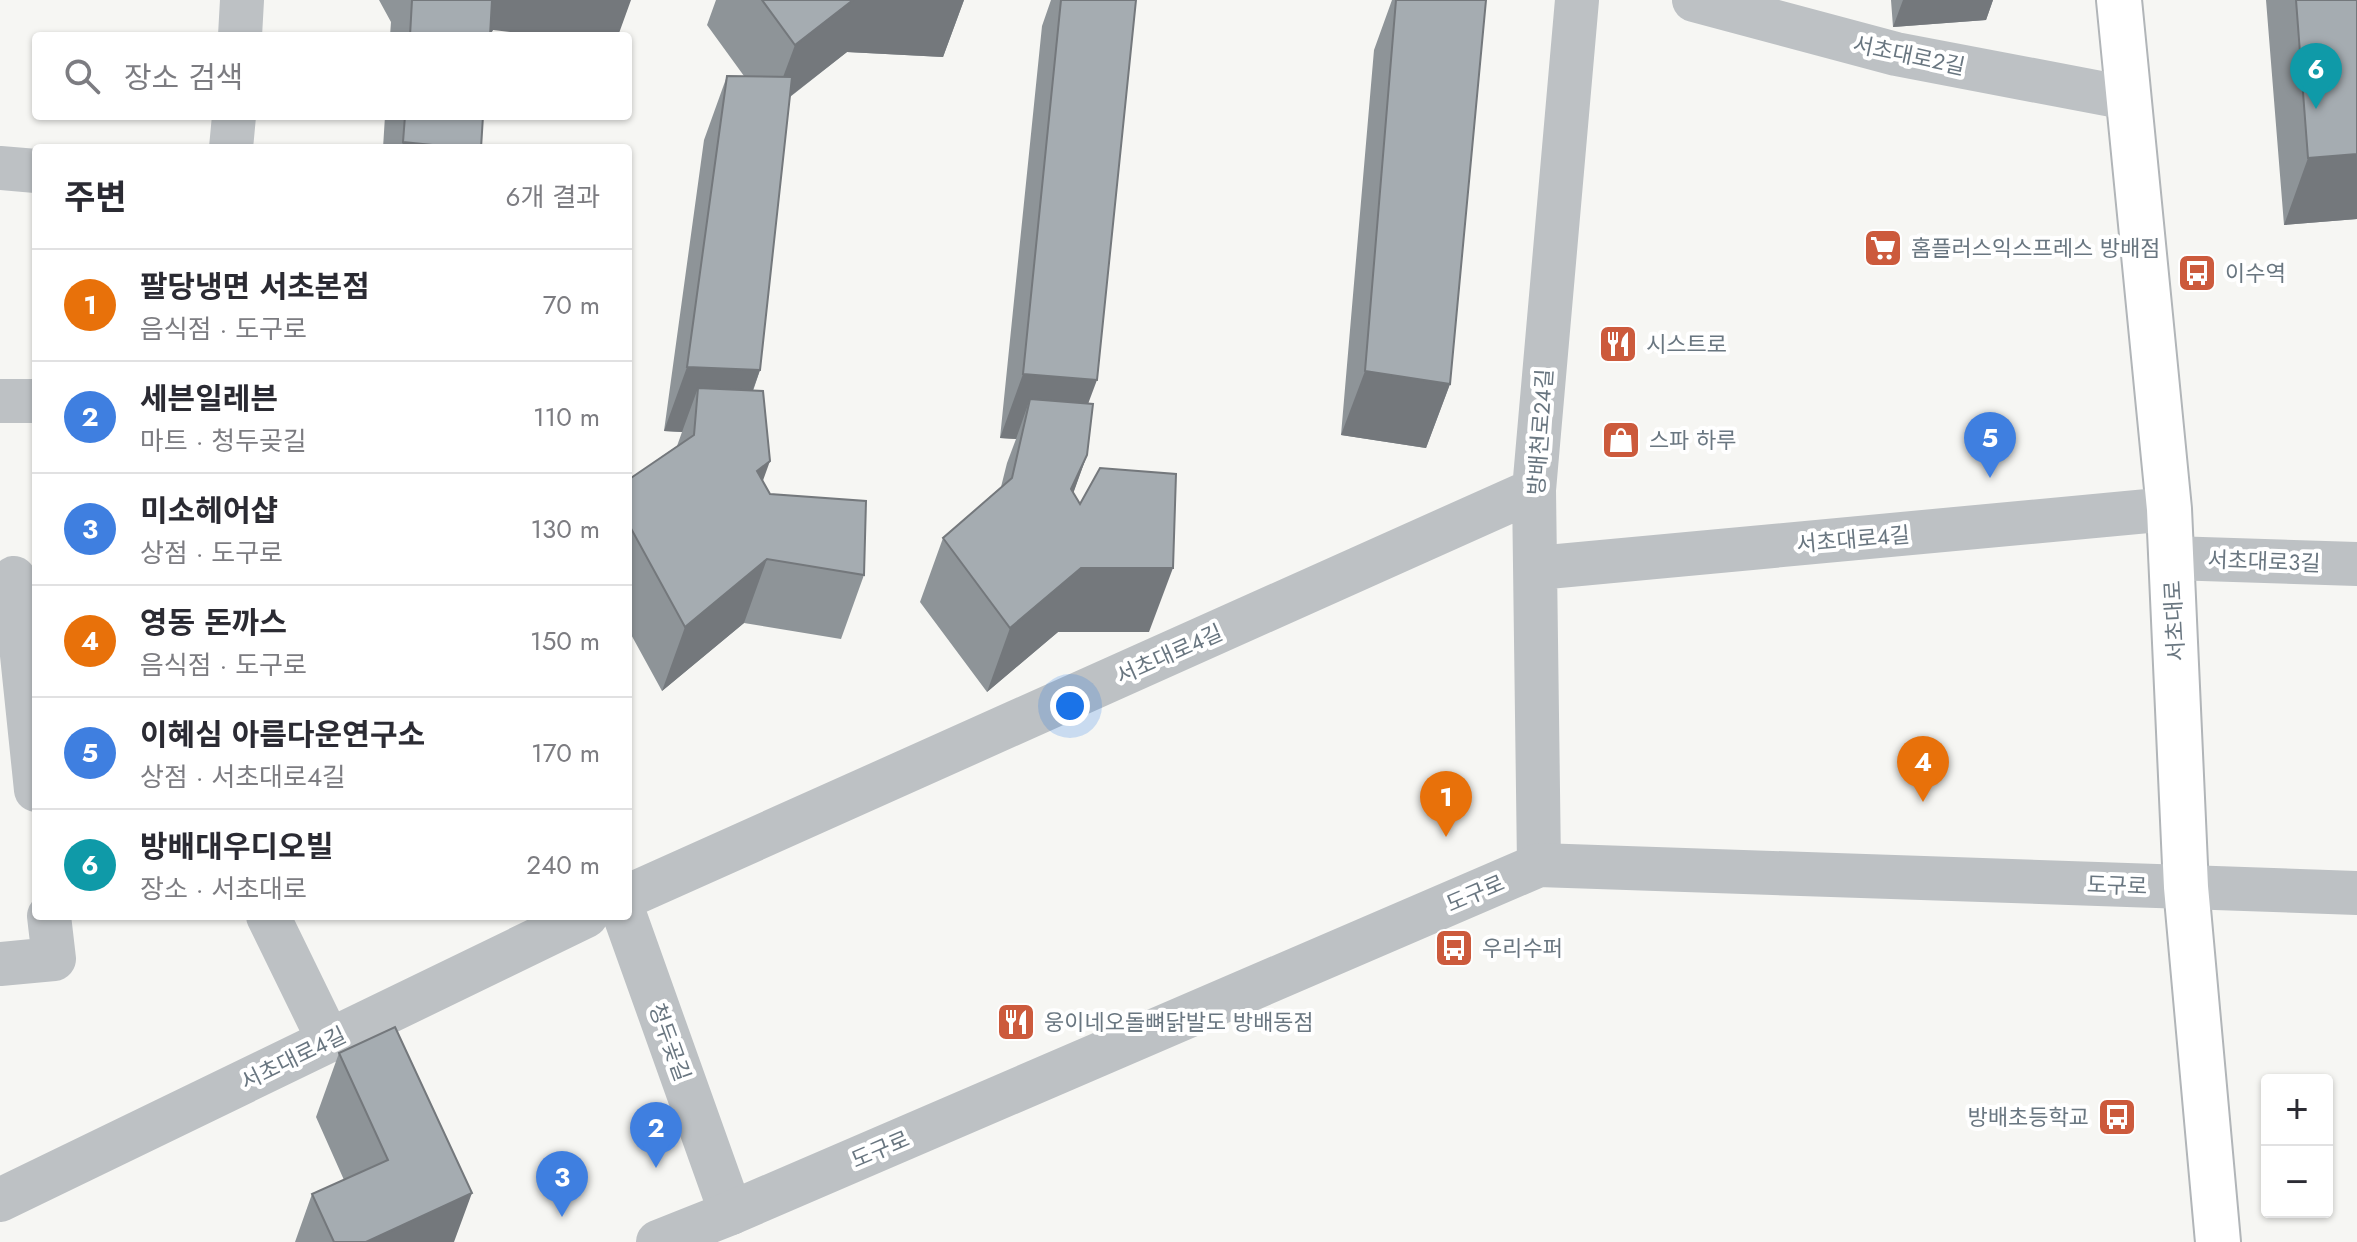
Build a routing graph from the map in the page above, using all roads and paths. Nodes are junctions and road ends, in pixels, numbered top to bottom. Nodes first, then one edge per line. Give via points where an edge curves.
1 (242, 0) edge
2 (1577, 0) edge
3 (1694, 0) edge
4 (2119, 0) edge
5 (240, 32) edge
6 (2127, 98) junction
7 (234, 120) edge
8 (231, 144) edge
9 (0, 168) edge
10 (32, 171) edge
11 (0, 401) edge
12 (32, 401) edge
13 (1534, 490) junction
14 (2169, 509) junction
15 (2171, 558) junction
16 (2357, 564) edge
17 (1537, 568) junction
18 (17, 576) edge
19 (32, 745) edge
20 (1539, 865) junction
21 (2186, 887) junction
22 (2357, 893) edge
23 (632, 894) edge
24 (49, 920) edge
25 (270, 920) edge
26 (578, 920) edge
27 (626, 920) edge
28 (0, 964) edge
29 (329, 1041) junction
30 (0, 1200) edge
31 (731, 1213) junction
32 (658, 1242) edge
33 (2218, 1242) edge

1 - 5 street
2 - 13 street, 방배천로24길
3 - 6 street, 서초대로2길 via 1896,54
4 - 6 main road, 서초대로
6 - 14 main road, 서초대로
7 - 8 street
9 - 10 street
11 - 12 street
13 - 17 street, 방배천로24길
13 - 23 street, 서초대로4길
14 - 15 main road, 서초대로
14 - 17 street, 서초대로4길
15 - 16 street, 서초대로3길
15 - 21 main road, 서초대로
17 - 20 street, 방배천로24길
18 - 19 street
20 - 21 street, 도구로
20 - 31 street, 도구로
21 - 22 street, 도구로
21 - 33 main road, 서초대로
24 - 28 street via 54,959
25 - 29 street
26 - 29 street, 서초대로4길
27 - 31 street, 청두곶길
29 - 30 street, 서초대로4길
31 - 32 street, 도구로

